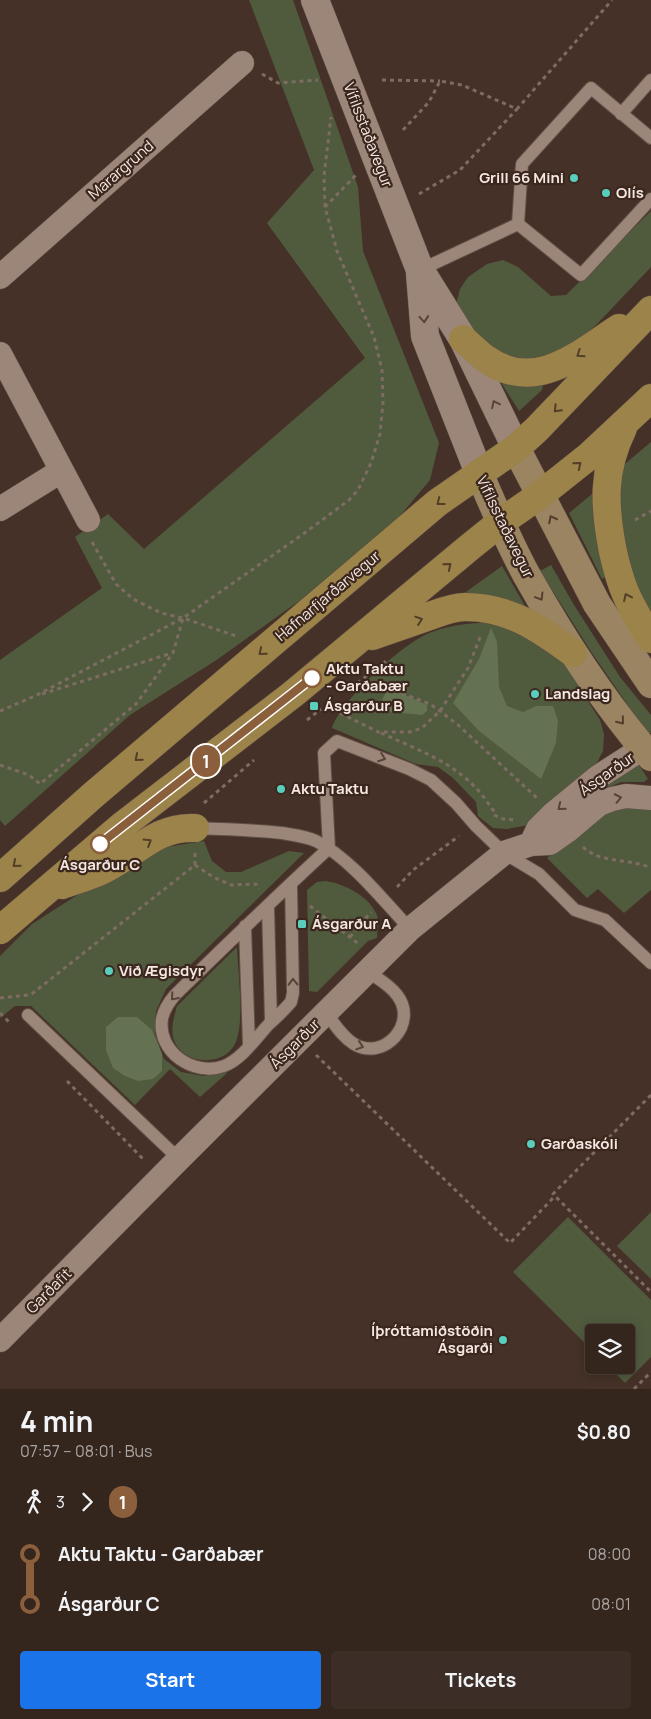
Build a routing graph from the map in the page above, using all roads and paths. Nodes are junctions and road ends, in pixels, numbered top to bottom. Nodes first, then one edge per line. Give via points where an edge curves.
1 (315, 0) edge
2 (612, 0) edge
3 (242, 63) joint
4 (324, 79) dead end
5 (382, 80) dead end
6 (651, 80) edge
7 (440, 81) junction
8 (517, 109) junction
9 (621, 114) junction
10 (331, 115) dead end
11 (403, 130) dead end
12 (651, 138) edge
13 (356, 175) dead end
14 (416, 195) dead end
15 (651, 199) edge
16 (325, 207) junction
17 (518, 224) junction
18 (420, 270) junction
19 (0, 277) edge
20 (651, 310) edge
21 (463, 339) junction
22 (0, 354) edge
23 (651, 398) edge
24 (626, 422) junction
25 (516, 448) junction
26 (61, 471) junction
27 (479, 473) junction
28 (540, 496) junction
29 (0, 509) edge
30 (88, 520) joint
31 (501, 522) junction
32 (183, 618) junction
33 (482, 628) dead end
34 (246, 640) dead end
35 (651, 640) edge
36 (357, 642) junction
37 (173, 653) junction
38 (573, 653) junction
39 (372, 682) dead end
40 (651, 684) edge
41 (35, 696) junction
42 (326, 706) dead end
43 (321, 709) dead end
44 (0, 711) edge
45 (440, 711) junction
46 (300, 724) dead end
47 (648, 751) edge
48 (257, 758) dead end
49 (0, 765) edge
50 (651, 798) edge
51 (542, 803) dead end
52 (198, 816) junction
53 (490, 818) dead end
54 (521, 819) dead end
55 (462, 835) dead end
56 (532, 844) junction
57 (581, 845) dead end
58 (329, 848) junction
59 (504, 853) junction
60 (651, 868) edge
61 (0, 878) edge
62 (291, 884) junction
63 (393, 891) dead end
64 (42, 893) junction
65 (309, 905) dead end
66 (268, 906) junction
67 (373, 910) dead end
68 (246, 926) junction
69 (410, 929) junction
70 (0, 930) edge
71 (350, 937) junction
72 (366, 960) junction
73 (651, 963) edge
74 (0, 998) edge
75 (0, 1013) edge
76 (326, 1013) junction
77 (28, 1015) dead end
78 (271, 1022) junction
79 (14, 1028) dead end
80 (249, 1046) junction
81 (314, 1054) dead end
82 (63, 1077) dead end
83 (651, 1095) edge
84 (179, 1158) junction
85 (161, 1177) junction
86 (555, 1196) junction
87 (98, 1241) joint
88 (651, 1292) edge
89 (0, 1340) edge
90 (651, 1372) edge
91 (634, 1389) edge

1 - 18 street, Vífilsstaðavegur
2 - 8 path
3 - 4 path via 278,83
3 - 19 street, Marargrund
5 - 7 path
6 - 9 lane
7 - 8 path via 462,85
7 - 11 path via 429,102
8 - 14 path via 460,170
9 - 12 lane
9 - 17 lane via 591,88 522,164
10 - 16 path via 324,176
13 - 16 path
15 - 17 lane via 581,275
16 - 32 path via 337,251 368,322 378,354 383,403 376,449 365,477 349,500
17 - 18 lane
18 - 21 street, Vífilsstaðavegur
18 -> 27 street, Vífilsstaðavegur via 425,336
20 -> 21 main road via 569,361 545,371 517,372 502,368 488,361
20 -> 25 main road, Hafnarfjarðarvegur
25 -> 21 street, Vífilsstaðavegur
22 - 26 street
23 - 24 main road
28 -> 24 main road
35 -> 24 main road via 624,591 606,508 609,465
25 - 27 main road, Hafnarfjarðarvegur
25 - 28 main road, Vífilsstaðavegur
26 - 29 street
26 - 30 street
27 - 31 main road, Vífilsstaðavegur
27 -> 61 main road, Hafnarfjarðarvegur via 407,529
28 - 31 main road
40 -> 28 main road, Vífilsstaðavegur via 597,604
30 - 32 path via 92,544 116,584 145,606
36 -> 31 main road
31 -> 38 main road, Vífilsstaðavegur via 526,573
32 - 34 path
32 - 37 path
32 - 41 path
33 - 45 path via 468,668
36 -> 38 main road via 463,607 516,617 539,628
36 - 64 main road via 123,825
37 - 41 path
37 - 49 path via 136,704 40,784 29,775
38 -> 47 main road, Vífilsstaðavegur via 618,718
39 - 45 path via 430,704
41 - 44 path
42 - 45 path via 378,732 410,732 422,728
43 - 46 path
45 - 51 path
47 -> 56 street, Ásgarður via 598,777 538,829
48 - 52 path
56 -> 50 street, Ásgarður via 550,843 599,804 626,796
52 - 58 lane via 261,831 298,835
64 -> 52 main road via 105,869 163,832
53 - 54 path via 496,814 503,819
55 - 63 path via 430,856
56 - 59 street, Ásgarður
57 - 60 path via 606,858
58 -> 59 lane via 324,754 337,741 431,780
58 - 62 lane
58 - 69 lane via 352,867
59 - 69 street, Ásgarður
59 - 73 lane via 539,874 575,910 605,920
62 - 66 lane
78 -> 62 lane via 291,1002 293,993
64 - 70 main road
65 - 71 path
66 - 68 lane
66 - 74 path via 256,884 231,885 196,865 33,992
66 - 78 lane
67 - 71 path
68 - 80 lane
68 -> 80 lane via 175,995 164,1012 162,1024 164,1039 174,1054 195,1067 214,1069 227,1065
69 - 72 street, Ásgarður
71 - 72 path
72 - 76 street, Ásgarður
76 -> 72 lane via 344,1035 361,1048 382,1047 400,1032 404,1015 398,995
75 - 79 path
76 - 84 street, Ásgarður
77 - 84 lane
78 - 80 lane
81 - 86 path via 510,1242
82 - 85 path
83 - 86 path via 553,1194
84 - 85 street, Ásgarður
85 - 87 street, Ásgarður
86 - 88 path
87 - 89 street, Garðafit
90 - 91 path

